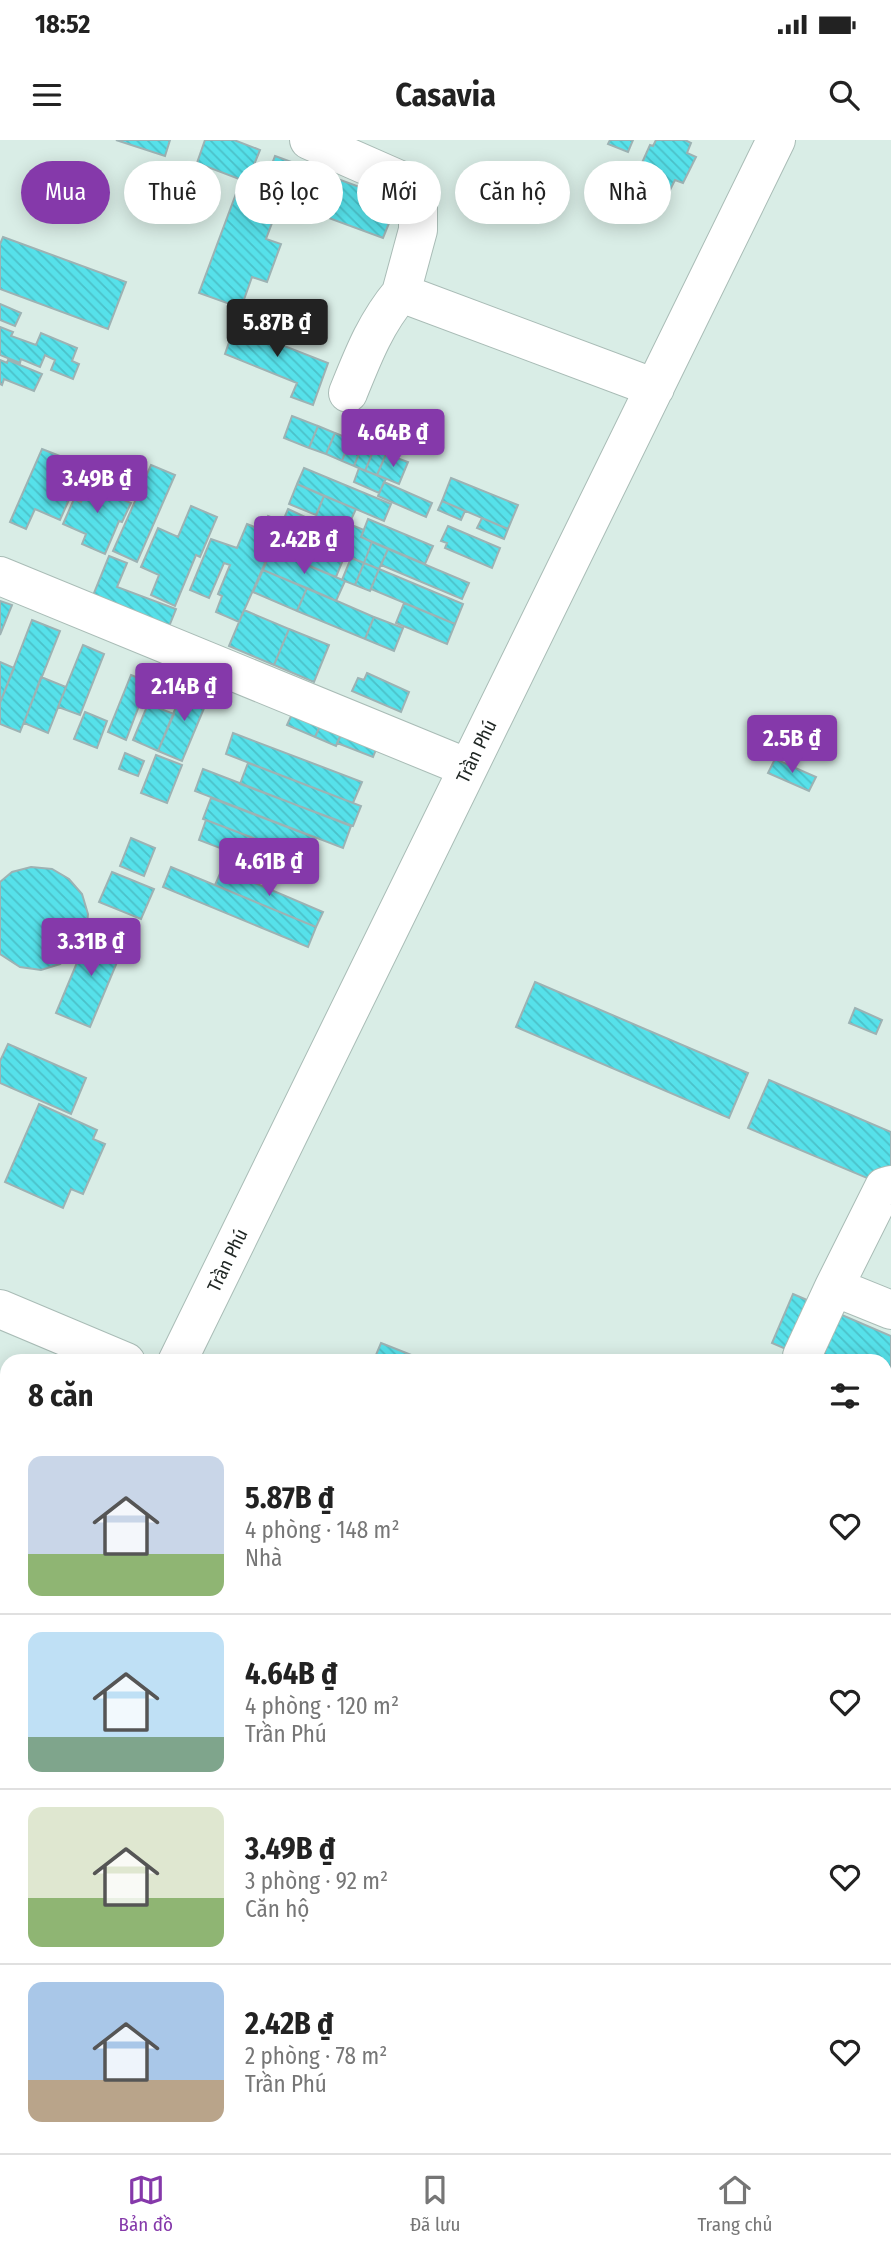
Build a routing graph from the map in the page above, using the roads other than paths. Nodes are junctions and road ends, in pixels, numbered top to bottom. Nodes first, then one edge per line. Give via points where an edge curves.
1 (309, 140) edge
2 (776, 140) edge
3 (401, 293) junction
4 (654, 388) junction
5 (348, 393) dead end
6 (0, 576) edge
7 (468, 768) junction
8 (891, 1185) edge
9 (834, 1287) junction
10 (0, 1309) edge
11 (891, 1310) edge
12 (107, 1354) edge
13 (181, 1354) edge
14 (803, 1354) edge

1 - 3 street via 402,181 418,197 418,230
2 - 4 street, Trần Phú
3 - 4 street
3 - 5 street via 369,340
4 - 7 street, Trần Phú
6 - 7 street
7 - 13 street, Trần Phú
8 - 9 street via 884,1187
9 - 11 street
9 - 14 street
10 - 12 street

